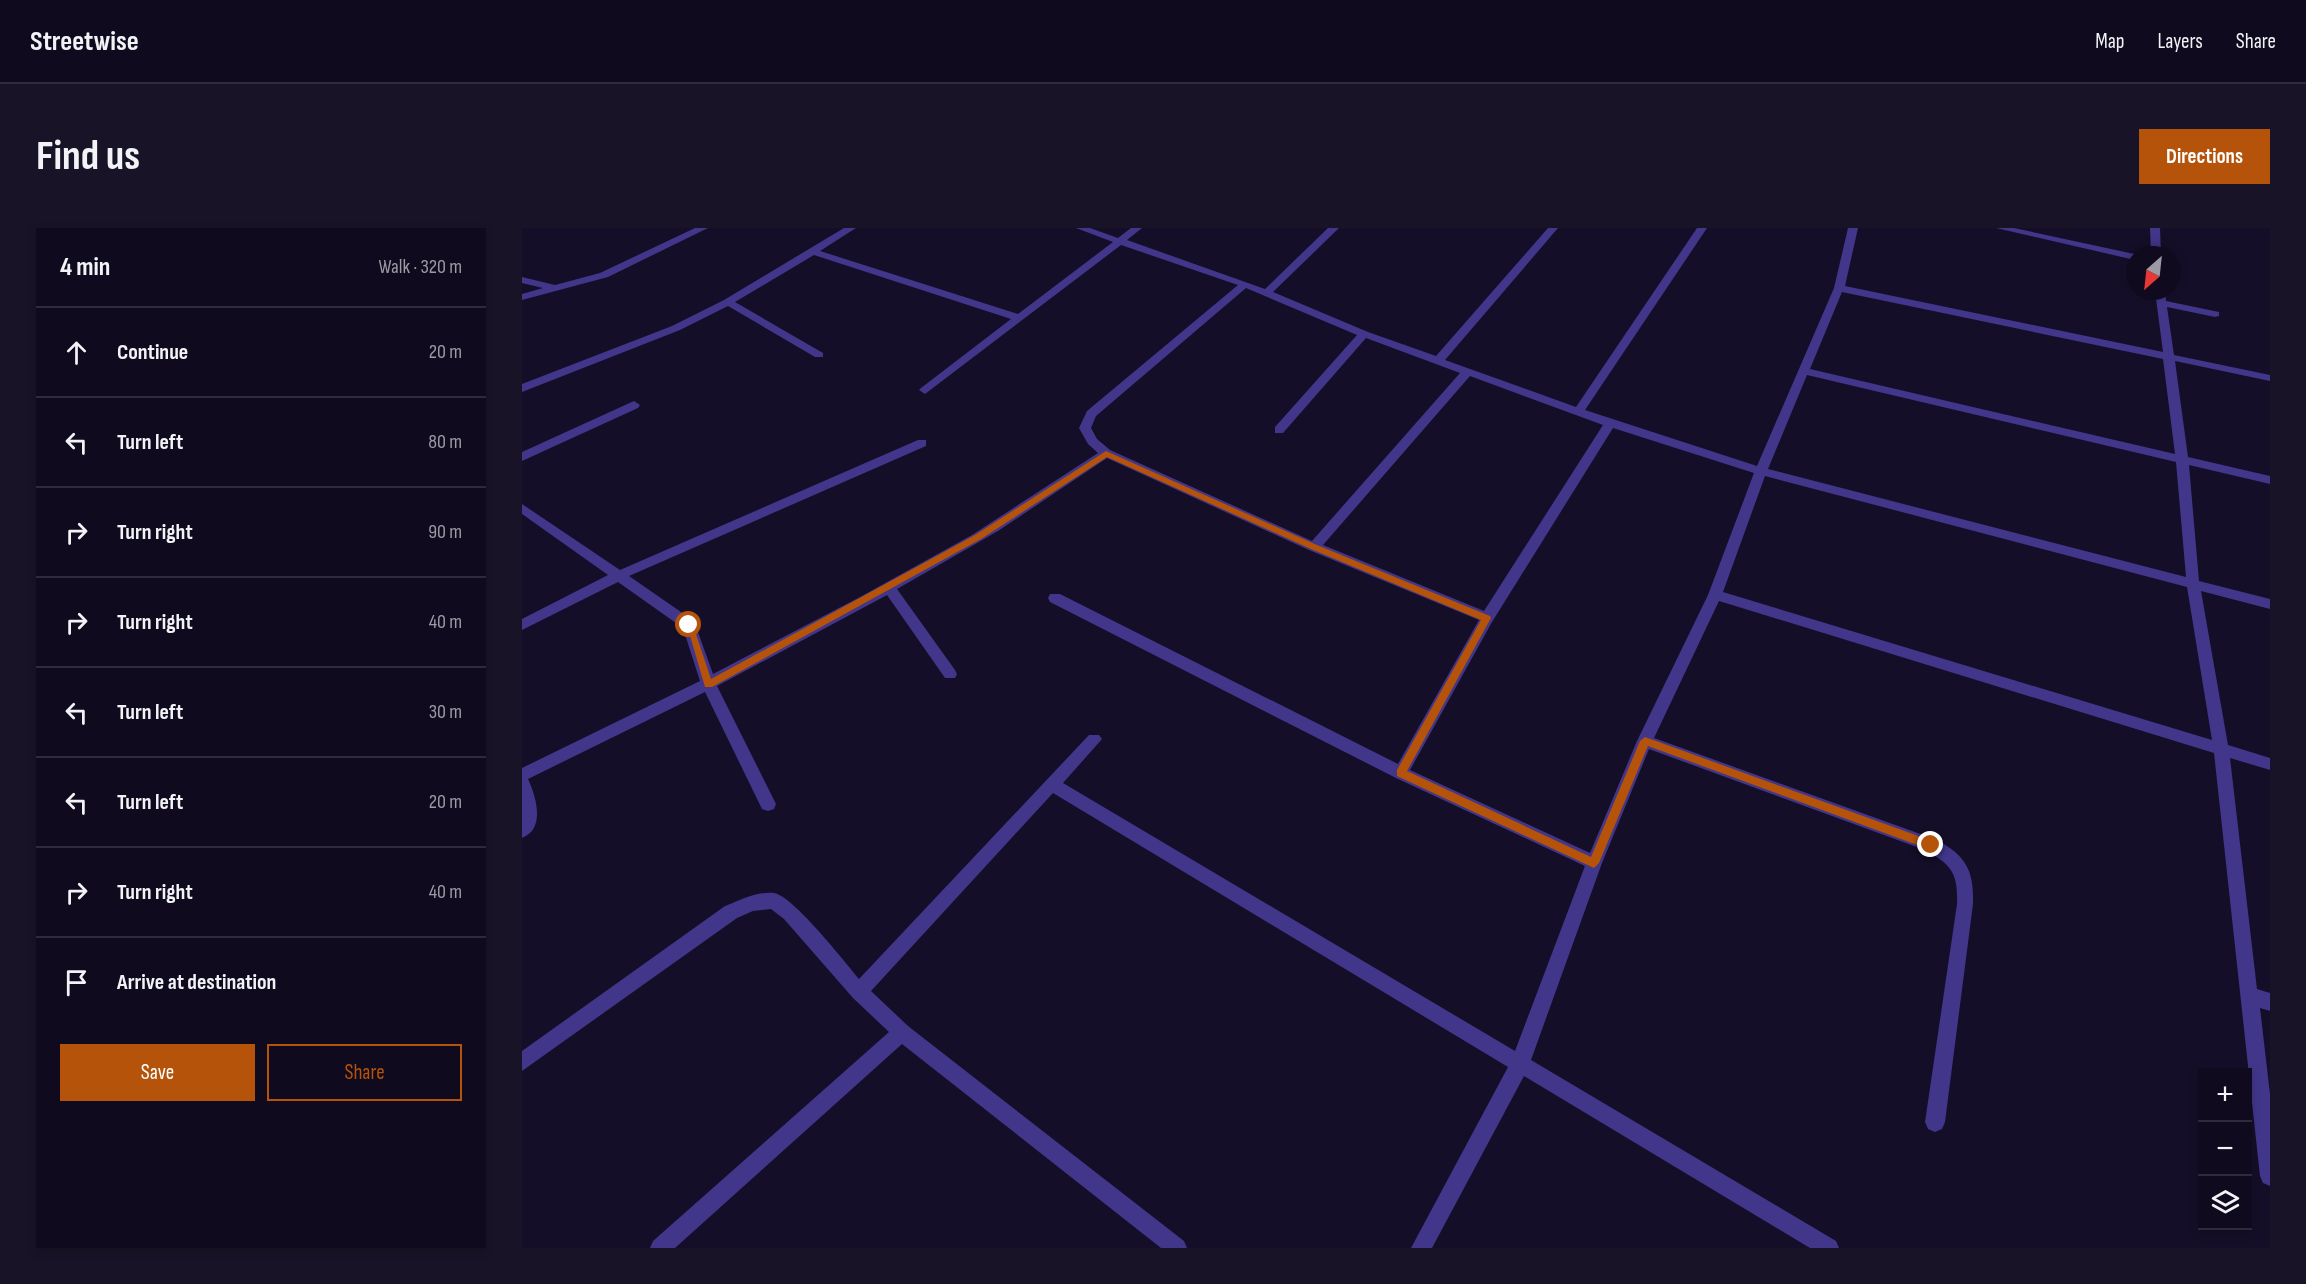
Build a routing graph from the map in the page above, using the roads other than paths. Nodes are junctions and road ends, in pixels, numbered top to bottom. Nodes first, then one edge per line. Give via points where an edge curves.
1 (703, 228) edge
2 (852, 228) edge
3 (1081, 228) edge
4 (1137, 228) edge
5 (1334, 228) edge
6 (1553, 228) edge
7 (1702, 228) edge
8 (1853, 228) edge
9 (2001, 228) edge
10 (2155, 228) edge
11 (1120, 240) junction
12 (2156, 246) edge
13 (812, 251) junction
14 (2126, 255) edge
15 (522, 280) edge
16 (1245, 284) junction
17 (552, 287) junction
18 (1839, 288) junction
19 (1266, 293) junction
20 (522, 297) edge
21 (2161, 300) edge
22 (2171, 300) edge
23 (728, 302) junction
24 (2215, 314) dead end
25 (1019, 318) junction
26 (1364, 334) junction
27 (819, 355) dead end
28 (2167, 357) junction
29 (1439, 360) junction
30 (1468, 371) junction
31 (1805, 372) junction
32 (2270, 378) edge
33 (522, 388) edge
34 (925, 390) dead end
35 (634, 405) dead end
36 (1579, 411) junction
37 (1610, 423) junction
38 (1279, 430) dead end
39 (922, 443) dead end
40 (1106, 453) junction
41 (522, 457) edge
42 (2182, 459) junction
43 (1761, 471) junction
44 (2270, 480) edge
45 (522, 508) edge
46 (1314, 547) junction
47 (618, 576) junction
48 (2193, 584) junction
49 (888, 587) junction
50 (1715, 595) junction
51 (1055, 598) dead end
52 (2270, 604) edge
53 (1486, 618) junction
54 (522, 625) edge
55 (950, 674) dead end
56 (709, 685) junction
57 (1094, 739) dead end
58 (1645, 741) junction
59 (2221, 750) junction
60 (2270, 764) edge
61 (1401, 773) junction
62 (522, 776) edge
63 (522, 783) edge
64 (1053, 785) junction
65 (768, 804) dead end
66 (522, 831) edge
67 (1594, 863) junction
68 (859, 992) junction
69 (2250, 996) junction
70 (2270, 1002) edge
71 (902, 1032) junction
72 (522, 1062) edge
73 (1519, 1066) junction
74 (1935, 1122) dead end
75 (2270, 1176) edge
76 (660, 1248) edge
77 (1177, 1248) edge
78 (1421, 1248) edge
79 (1828, 1248) edge

1 - 17 street via 604,275
2 - 13 street
3 - 11 street
4 - 11 street
5 - 19 street
6 - 29 street
7 - 36 street
8 - 18 street
9 - 14 street
10 - 12 street
11 - 16 street
11 - 25 street
13 - 23 street
13 - 25 street
15 - 17 street
16 - 19 street
16 - 40 street via 1091,414 1085,428 1092,441
17 - 20 street
18 - 28 street
18 - 31 street
19 - 26 street
21 - 28 street
22 - 24 street
23 - 27 street
23 - 33 street via 676,328
25 - 34 street
26 - 29 street
26 - 38 street
28 - 32 street
28 - 42 street
29 - 30 street
30 - 36 street
30 - 46 street
31 - 42 street
31 - 43 street
35 - 41 street
36 - 37 street
37 - 43 street
37 - 53 street
39 - 47 street
40 - 46 street
40 - 49 street via 978,537
42 - 44 street
42 - 48 street
43 - 48 street
43 - 50 street
45 - 47 street
46 - 53 street
47 - 54 street
47 - 56 street via 689,625
48 - 52 street
48 - 59 street
49 - 55 street
49 - 56 street
50 - 58 street
50 - 59 street
51 - 61 street
53 - 61 street
56 - 62 street
56 - 65 street
57 - 64 street
58 - 67 street
58 - 74 street via 1931,845 1958,864 1966,880 1965,904
59 - 60 street
59 - 69 street
61 - 67 street
63 - 66 street via 531,808
64 - 68 street
64 - 73 street
67 - 73 street
68 - 71 street
68 - 72 street via 790,913 774,901 752,903 713,924
69 - 70 street
69 - 75 street
71 - 76 street
71 - 77 street
73 - 78 street
73 - 79 street

